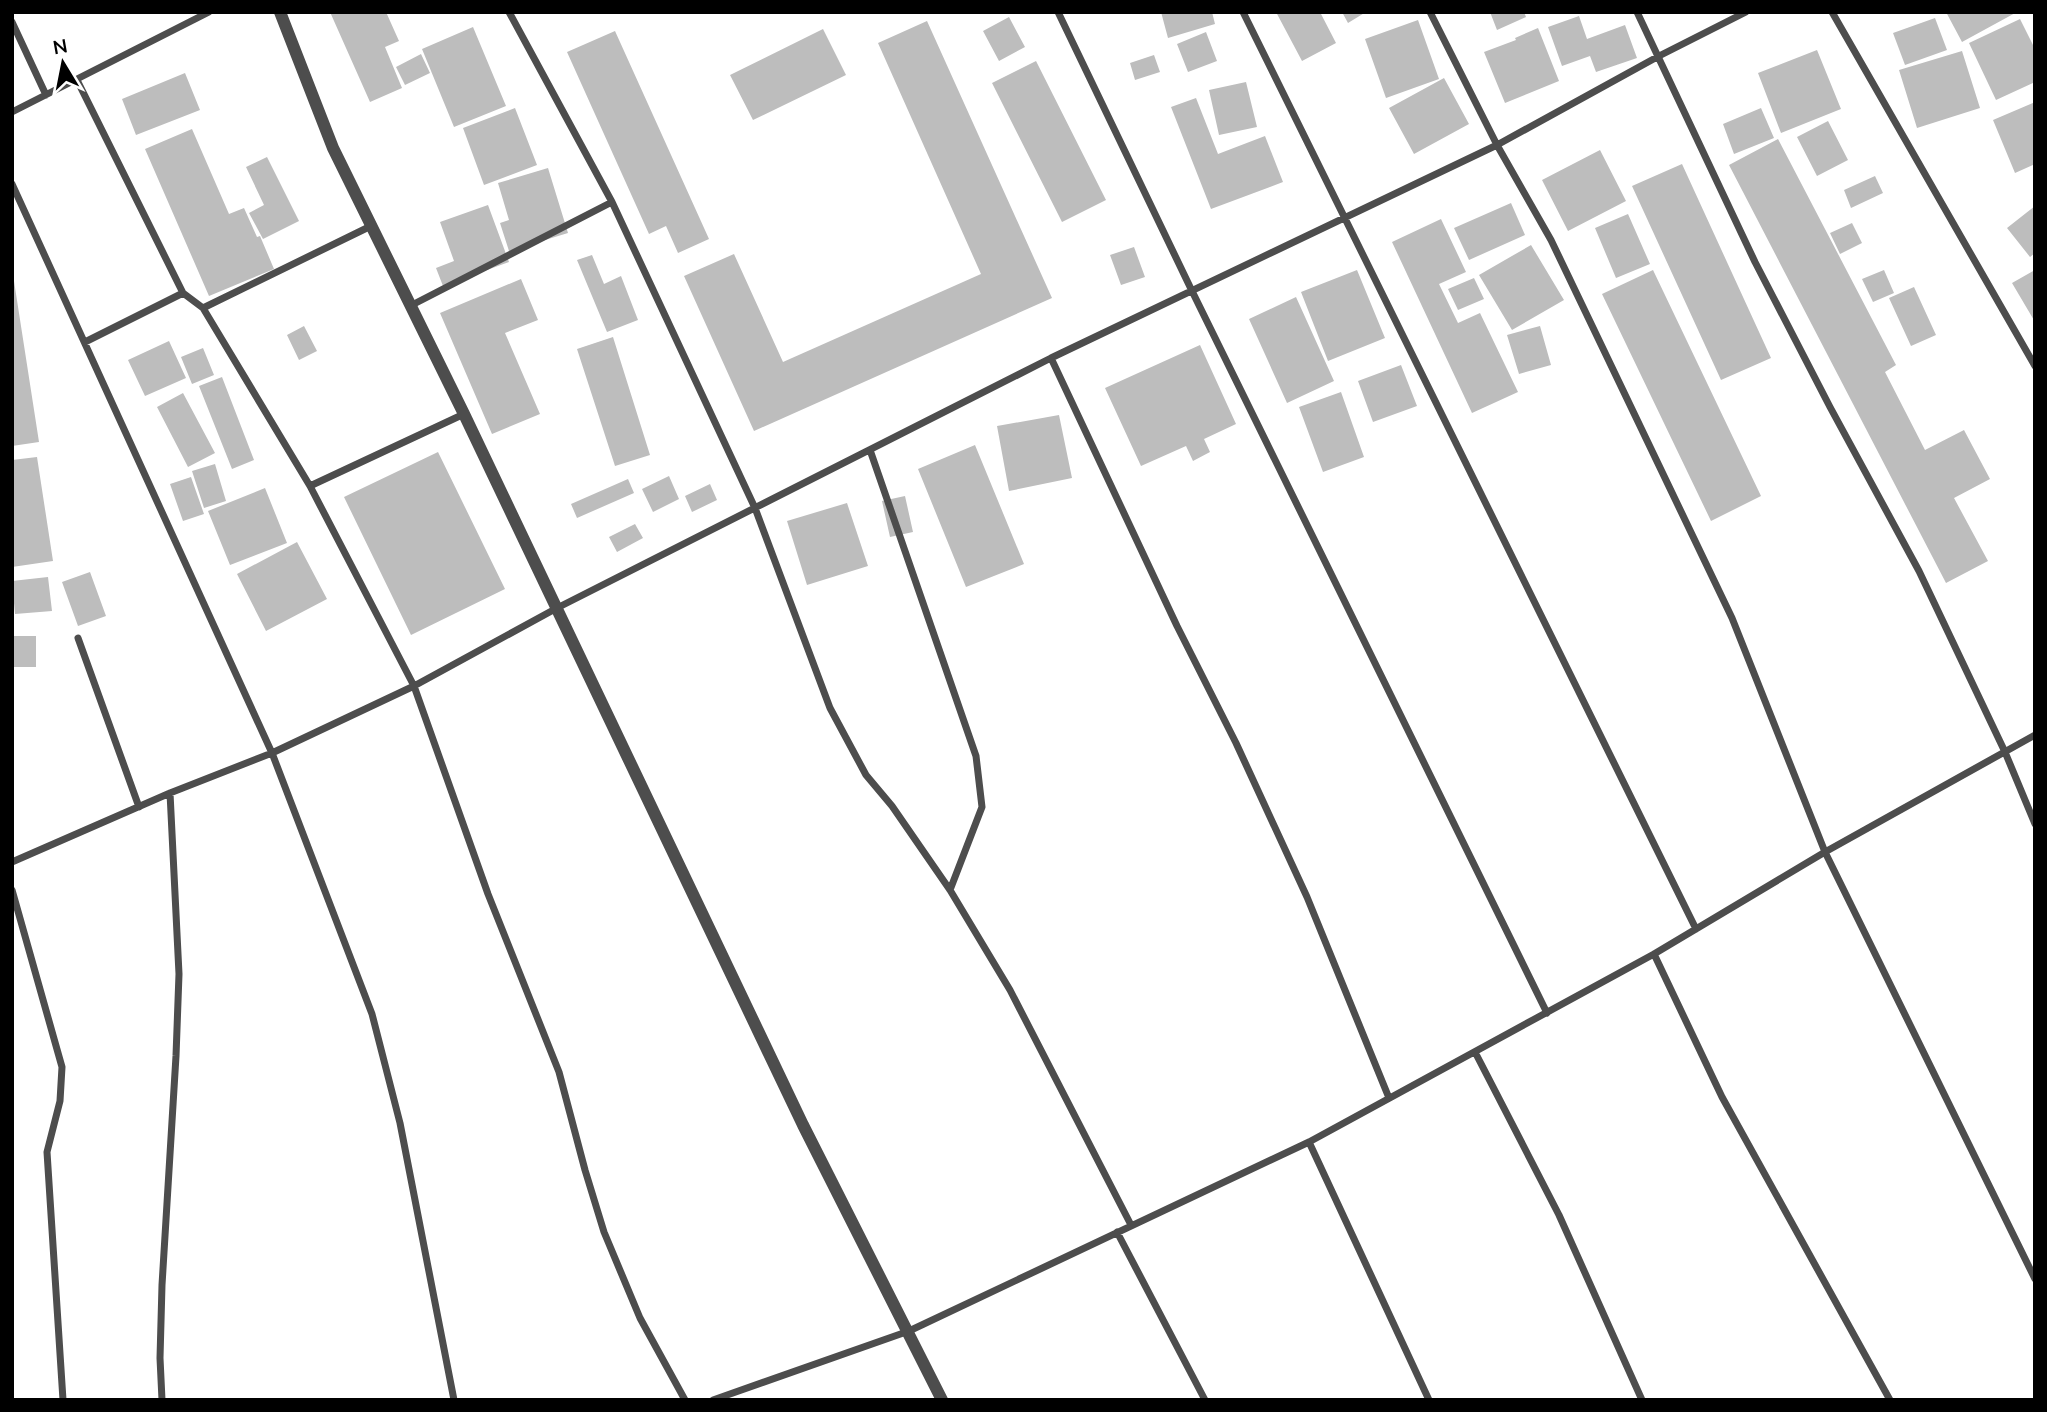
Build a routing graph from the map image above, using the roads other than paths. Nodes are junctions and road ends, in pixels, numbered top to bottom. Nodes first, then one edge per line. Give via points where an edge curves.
1 (209, 12) edge
2 (281, 12) edge
3 (509, 12) edge
4 (1058, 12) edge
5 (1243, 12) edge
6 (1430, 12) edge
7 (1637, 12) edge
8 (1746, 12) edge
9 (1832, 12) edge
10 (12, 22) edge
11 (1659, 56) junction
12 (77, 80) junction
13 (46, 95) junction
14 (12, 112) edge
15 (1497, 145) junction
16 (12, 184) edge
17 (612, 202) junction
18 (1343, 217) junction
19 (371, 226) junction
20 (1192, 291) junction
21 (183, 293) junction
22 (410, 306) junction
23 (203, 309) junction
24 (85, 342) junction
25 (1051, 358) junction
26 (2035, 366) edge
27 (464, 414) junction
28 (870, 450) junction
29 (310, 486) junction
30 (755, 508) junction
31 (557, 608) junction
32 (78, 638) dead end
33 (414, 686) junction
34 (2035, 735) edge
35 (2005, 752) junction
36 (272, 753) junction
37 (170, 793) junction
38 (139, 807) junction
39 (2035, 824) edge
40 (1825, 852) junction
41 (12, 862) edge
42 (12, 890) edge
43 (950, 890) junction
44 (1696, 929) junction
45 (1654, 954) junction
46 (1547, 1013) junction
47 (1475, 1052) junction
48 (1389, 1098) junction
49 (1308, 1142) junction
50 (1132, 1225) junction
51 (1117, 1232) junction
52 (2035, 1279) edge
53 (909, 1331) junction
54 (63, 1400) edge
55 (162, 1400) edge
56 (454, 1400) edge
57 (685, 1400) edge
58 (713, 1400) edge
59 (942, 1400) edge
60 (1205, 1400) edge
61 (1429, 1400) edge
62 (1642, 1400) edge
63 (1890, 1400) edge

1 - 12 street
2 - 19 street via 333,148
3 - 17 street
4 - 20 street
5 - 18 street
6 - 15 street
7 - 11 street
8 - 11 street
9 - 26 street
10 - 13 street
11 - 15 street
11 - 35 street via 1755,262 1919,571
12 - 13 street
12 - 21 street
13 - 14 street
15 - 18 street
15 - 40 street via 1551,240 1732,618
16 - 24 street
17 - 22 street
17 - 30 street
18 - 20 street
18 - 44 street
19 - 22 street
19 - 23 street
20 - 25 street
20 - 46 street
21 - 23 street
21 - 24 street
22 - 27 street
23 - 29 street
24 - 36 street
25 - 28 street
25 - 48 street via 1302,885
27 - 29 street
27 - 31 street
28 - 30 street
28 - 43 street via 976,756 982,807
29 - 33 street
30 - 31 street
30 - 43 street via 830,708 866,775
31 - 33 street
31 - 53 street via 803,1125
32 - 38 street
33 - 36 street
33 - 57 street via 488,894 559,1072 604,1233 640,1318
34 - 35 street
35 - 39 street
35 - 40 street
36 - 37 street
36 - 56 street via 372,1014 400,1123
37 - 38 street
37 - 55 street via 178,974 162,1285
38 - 41 street
40 - 44 street
40 - 52 street
42 - 54 street via 62,1067 60,1101 47,1152
43 - 50 street via 1010,990
44 - 45 street
45 - 46 street
45 - 63 street via 1722,1097
46 - 47 street
47 - 48 street
47 - 62 street via 1559,1215
48 - 49 street
49 - 50 street
49 - 61 street
50 - 51 street
51 - 53 street
51 - 60 street
53 - 58 street
53 - 59 street

